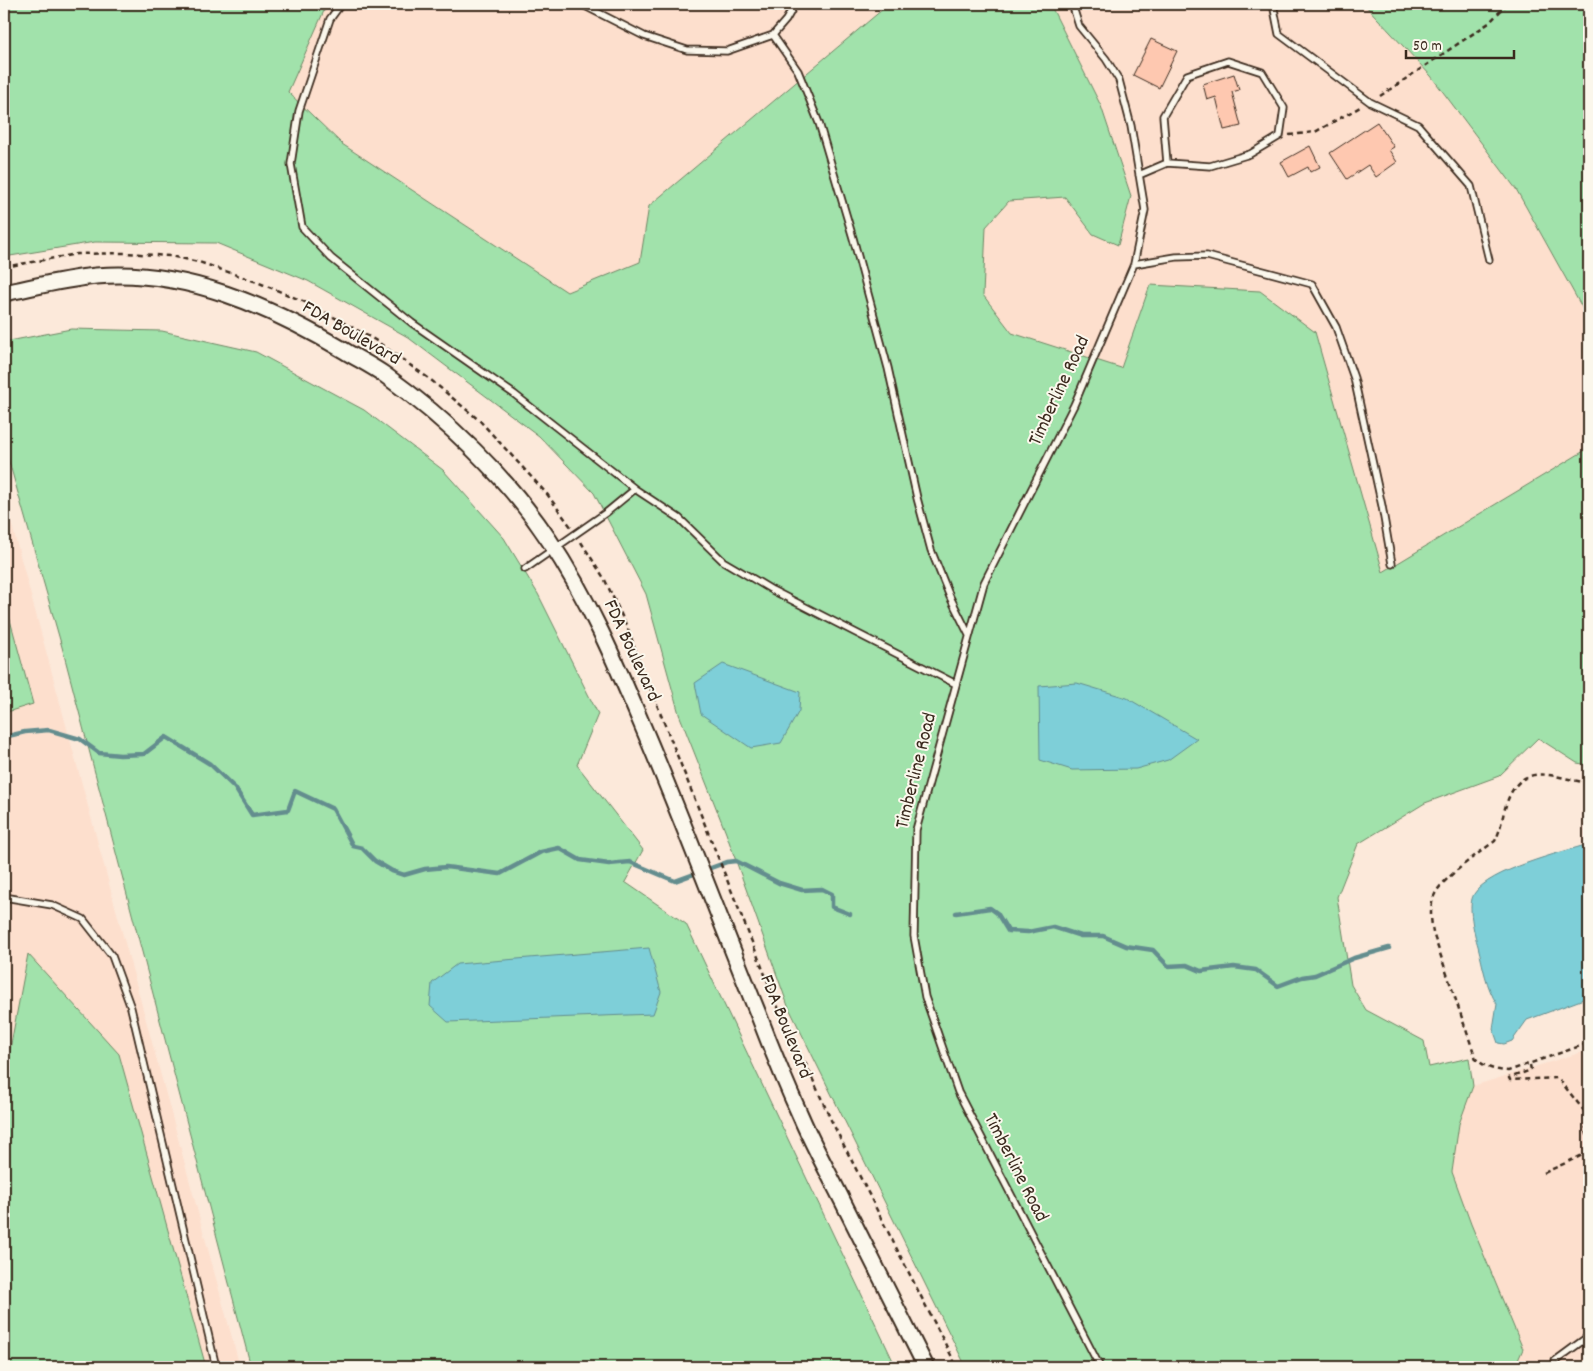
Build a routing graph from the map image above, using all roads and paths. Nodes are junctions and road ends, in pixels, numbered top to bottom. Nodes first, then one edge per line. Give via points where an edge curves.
1 (341, 4) edge
2 (581, 4) edge
3 (794, 4) edge
4 (1072, 4) edge
5 (1273, 4) edge
6 (1507, 4) edge
7 (772, 35) junction
8 (1370, 102) junction
9 (1280, 136) junction
10 (1167, 163) junction
11 (1139, 175) junction
12 (1489, 260) dead end
13 (1134, 264) junction
14 (4, 267) edge
15 (4, 293) edge
16 (635, 489) junction
17 (576, 534) junction
18 (554, 549) junction
19 (1392, 564) dead end
20 (525, 569) dead end
21 (969, 635) junction
22 (956, 684) junction
23 (1589, 783) edge
24 (5, 899) edge
25 (1589, 1043) edge
26 (1530, 1064) junction
27 (1589, 1117) edge
28 (1589, 1130) edge
29 (1589, 1141) edge
30 (1589, 1152) edge
31 (1544, 1173) dead end
32 (1589, 1336) edge
33 (216, 1367) edge
34 (926, 1367) edge
35 (957, 1367) edge
36 (1100, 1367) edge
37 (1554, 1367) edge

1 - 16 lane via 330,19 298,112 292,164 302,227 331,258 412,323 514,394
2 - 7 lane via 644,36 687,50 726,52
3 - 7 lane via 786,20
4 - 11 lane via 1079,26 1106,58 1119,80
5 - 8 lane via 1278,34
6 - 8 path via 1489,22
7 - 21 lane via 798,71 819,123 883,350 931,550
8 - 9 path via 1315,132
8 - 12 lane via 1418,125 1471,186
9 - 10 lane via 1250,154 1210,166
9 - 10 lane via 1284,108 1262,72 1228,61 1187,75 1163,116
10 - 11 lane
11 - 13 lane, Timberline Road via 1145,210
13 - 19 lane via 1207,256 1312,284 1336,327 1354,378
13 - 21 lane, Timberline Road via 1074,405 984,583
14 - 17 path via 77,254 170,256 199,262 310,304 375,340 431,380 480,421 546,494
15 - 18 street, FDA Boulevard via 68,280 126,275 199,286 289,320 381,373 422,403 518,498
16 - 17 lane
16 - 22 lane via 679,518 723,561 772,590
17 - 18 lane
17 - 35 path via 604,578 628,628 794,1047 804,1060 831,1120
18 - 20 lane
18 - 34 street, FDA Boulevard via 578,587 616,664 801,1119
21 - 22 lane, Timberline Road
22 - 36 lane, Timberline Road via 916,830 914,936 925,997 958,1092
23 - 26 path via 1536,774 1517,782 1509,795 1495,841 1450,877 1435,893 1431,906 1433,933 1476,1059 1498,1071
24 - 33 lane via 52,906 84,919 112,956 131,1008
25 - 26 path
26 - 27 path via 1531,1070 1510,1080 1558,1078
28 - 29 path via 1585,1127
30 - 31 path
32 - 37 lane via 1555,1361

